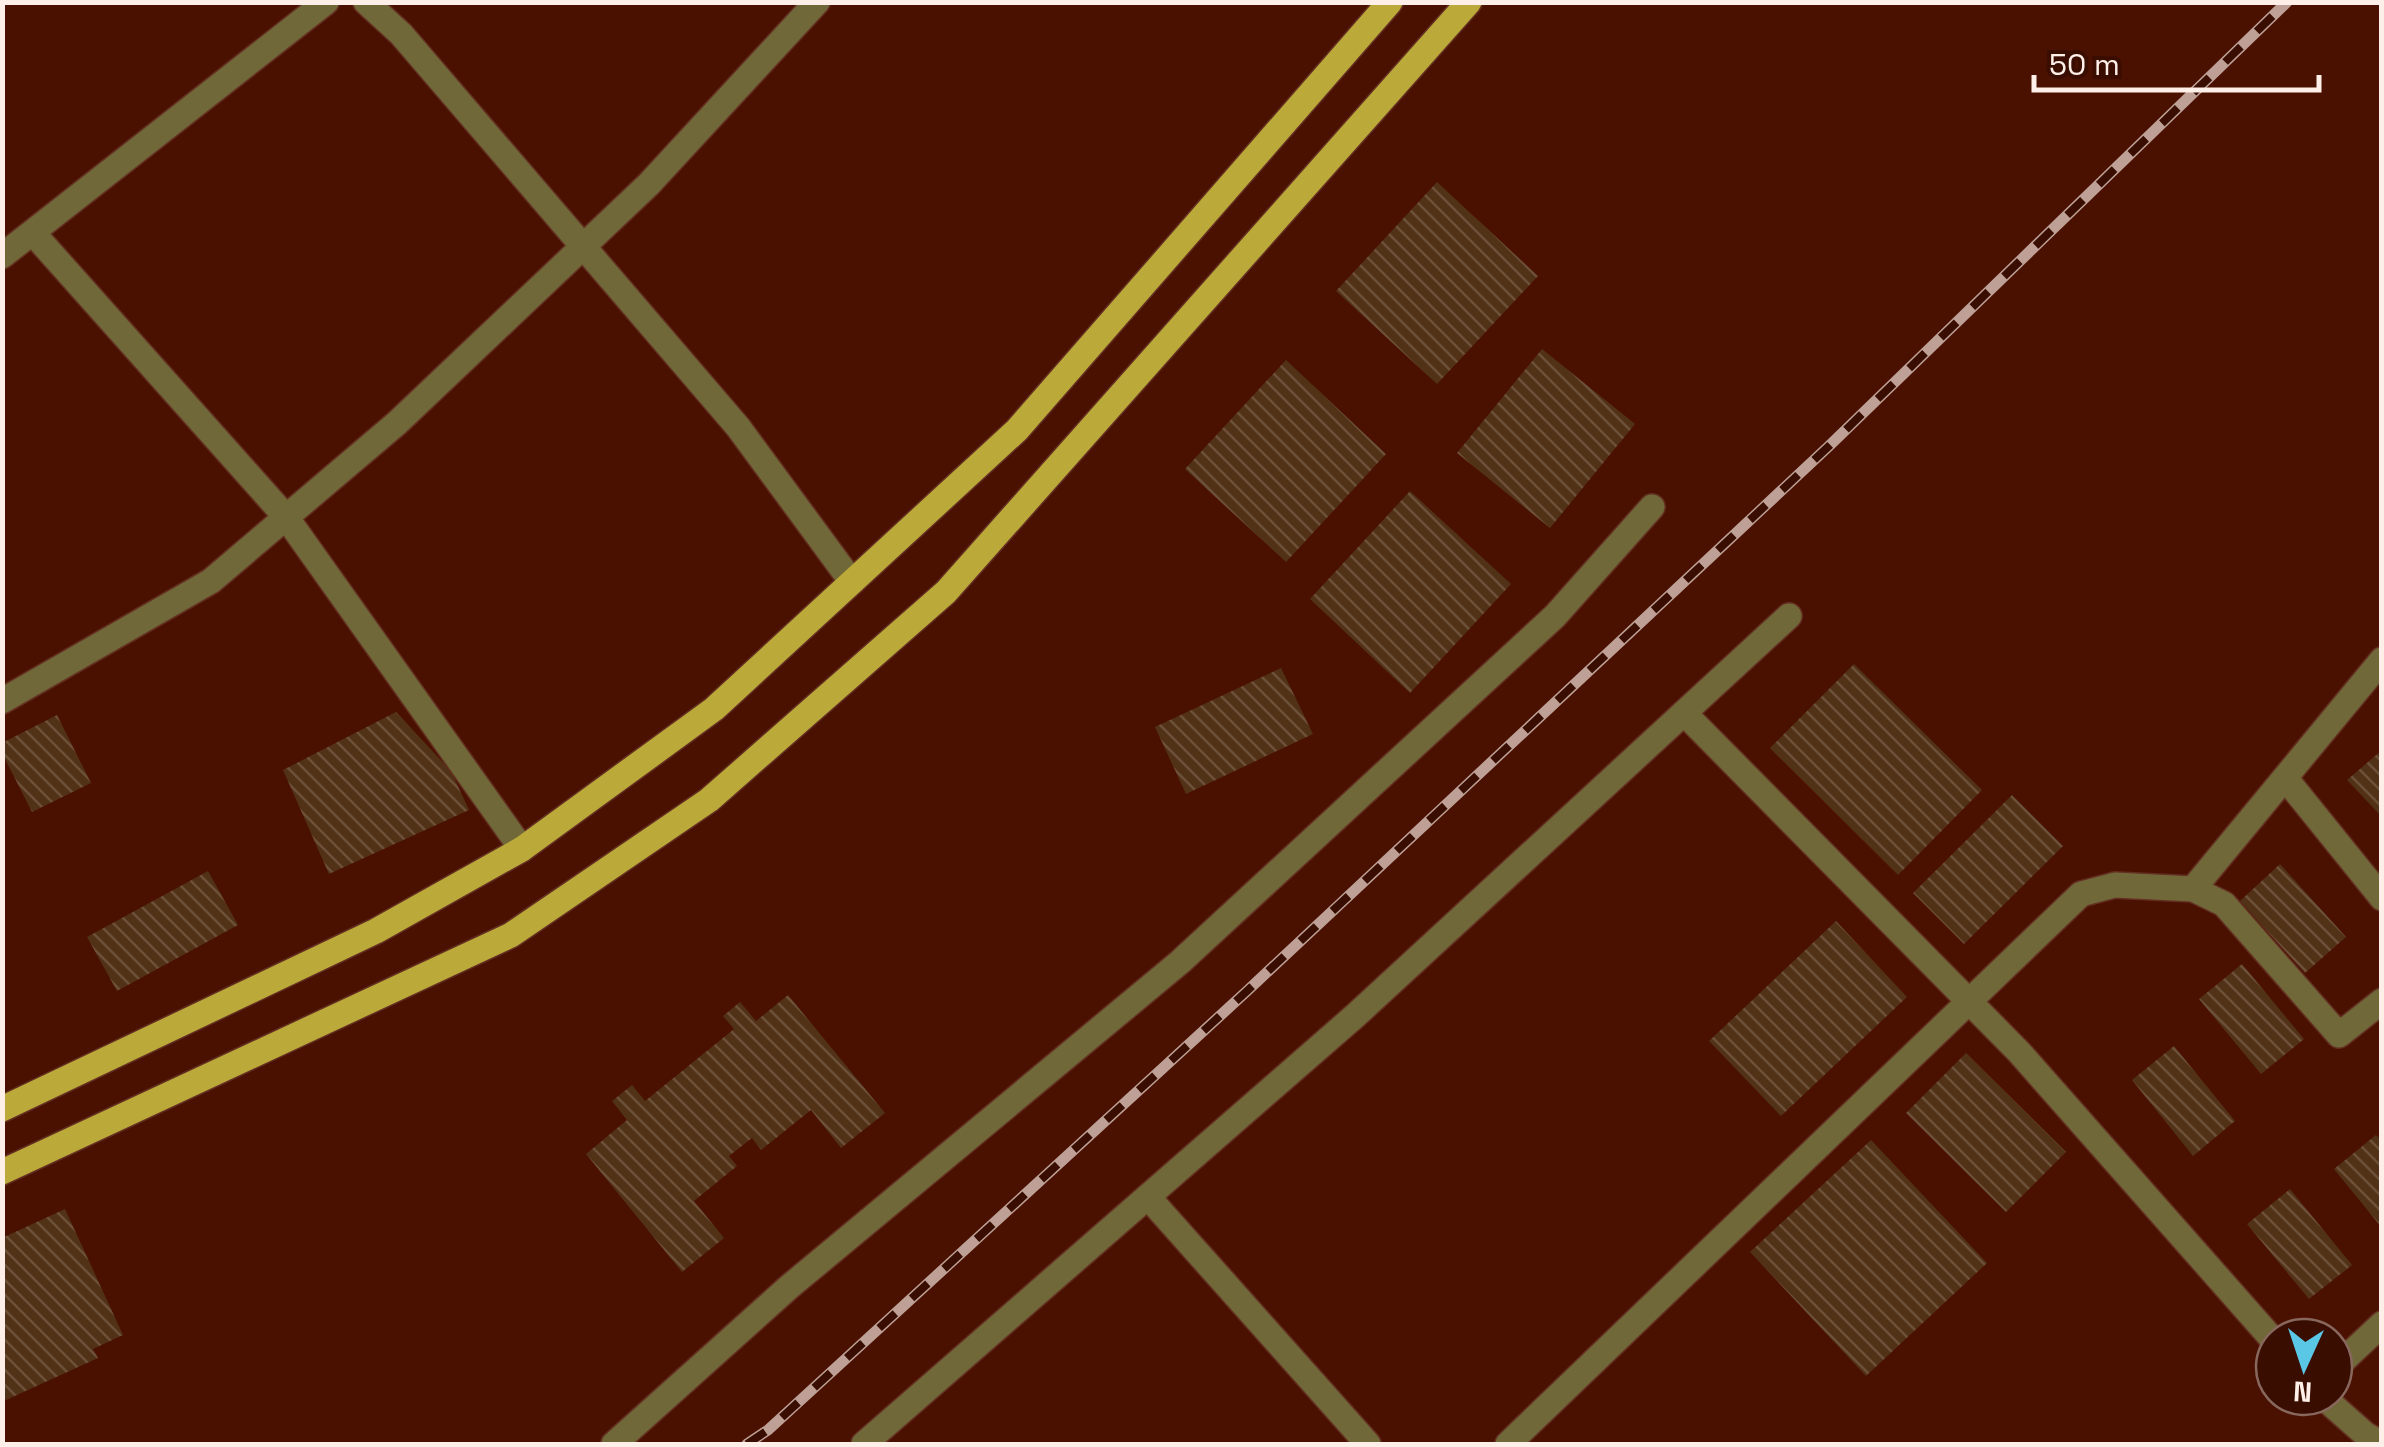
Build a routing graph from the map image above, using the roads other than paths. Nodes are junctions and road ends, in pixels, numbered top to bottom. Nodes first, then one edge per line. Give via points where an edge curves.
1 (326, 2) edge
2 (366, 2) edge
3 (817, 2) edge
4 (1390, 2) edge
5 (1469, 2) edge
6 (32, 233) junction
7 (584, 245) junction
8 (2, 256) edge
9 (1652, 507) dead end
10 (286, 518) junction
11 (852, 582) junction
12 (1789, 616) dead end
13 (2382, 660) edge
14 (2, 700) edge
15 (1684, 713) junction
16 (2286, 779) junction
17 (522, 849) junction
18 (2193, 889) junction
19 (2382, 898) edge
20 (2382, 1001) edge
21 (1969, 1002) junction
22 (2, 1109) edge
23 (2, 1172) edge
24 (1148, 1196) junction
25 (2254, 1318) edge
26 (2382, 1324) edge
27 (2354, 1350) edge
28 (2345, 1417) edge
29 (614, 1444) edge
30 (864, 1444) edge
31 (1368, 1444) edge
32 (1508, 1444) edge
33 (2382, 1444) edge

1 - 6 street
2 - 7 street
3 - 7 street
4 - 11 main road via 1017,430
5 - 23 main road via 946,592 710,800 510,935
6 - 8 street
6 - 10 street
7 - 10 street
7 - 11 street via 738,427
9 - 29 street via 1556,616 1180,962 790,1286
10 - 14 street via 211,580
10 - 17 street
11 - 17 main road via 714,709
12 - 15 street
13 - 16 street
15 - 21 street
15 - 24 street
16 - 18 street
16 - 19 street
17 - 22 main road via 376,932
18 - 20 street via 2224,904 2339,1035
18 - 21 street via 2116,885 2081,894
21 - 25 street
21 - 32 street
24 - 30 street
24 - 31 street
26 - 27 street
28 - 33 street

